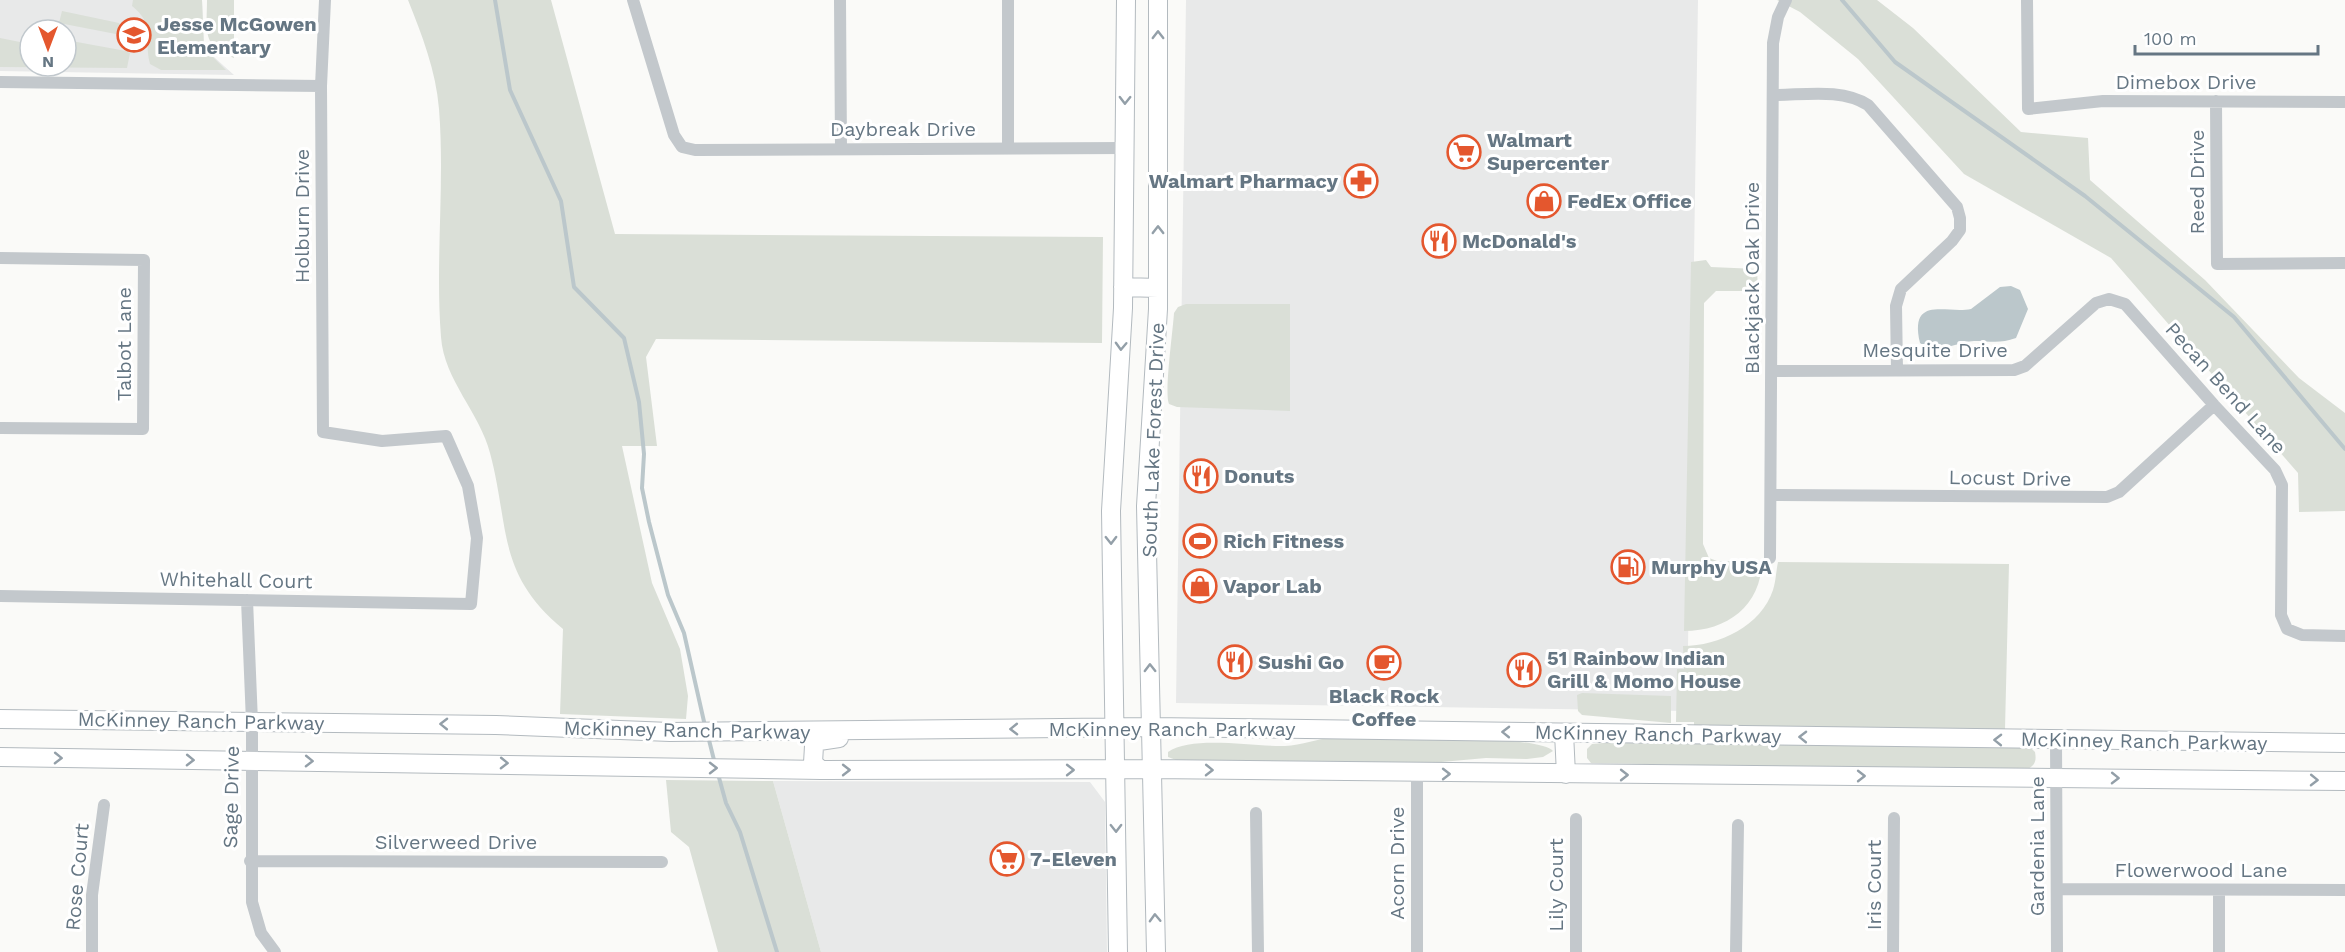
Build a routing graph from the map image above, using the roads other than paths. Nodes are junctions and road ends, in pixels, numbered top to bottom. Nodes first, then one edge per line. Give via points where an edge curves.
1 (325, 0) edge
2 (633, 0) edge
3 (840, 0) edge
4 (1008, 0) edge
5 (1126, 0) edge
6 (1158, 0) edge
7 (1786, 0) edge
8 (2027, 0) edge
9 (0, 82) edge
10 (321, 86) junction
11 (1774, 95) junction
12 (2216, 101) junction
13 (2345, 102) edge
14 (1008, 148) junction
15 (1124, 148) junction
16 (841, 149) junction
17 (0, 258) edge
18 (2345, 263) edge
19 (1123, 287) junction
20 (1158, 288) junction
21 (2109, 299) joint
22 (1897, 370) junction
23 (1772, 371) junction
24 (2214, 405) junction
25 (0, 428) edge
26 (1771, 495) junction
27 (1770, 558) dead end
28 (0, 596) edge
29 (248, 600) junction
30 (471, 604) joint
31 (2345, 636) edge
32 (0, 719) edge
33 (252, 722) junction
34 (1151, 727) junction
35 (1115, 728) junction
36 (879, 731) junction
37 (1564, 733) junction
38 (2056, 740) junction
39 (2345, 743) edge
40 (0, 757) edge
41 (251, 760) junction
42 (1151, 769) junction
43 (821, 770) junction
44 (1115, 770) junction
45 (1417, 774) junction
46 (1566, 774) junction
47 (2057, 777) junction
48 (2345, 781) edge
49 (104, 805) dead end
50 (1256, 813) dead end
51 (1894, 818) dead end
52 (1576, 819) dead end
53 (1738, 825) dead end
54 (250, 861) junction
55 (662, 862) dead end
56 (2057, 889) junction
57 (2219, 890) junction
58 (2345, 890) edge
59 (92, 952) edge
60 (275, 952) edge
61 (1118, 952) edge
62 (1156, 952) edge
63 (1258, 952) edge
64 (1417, 952) edge
65 (1576, 952) edge
66 (1736, 952) edge
67 (1893, 952) edge
68 (2057, 952) edge
69 (2218, 952) edge

1 - 10 street, Holburn Drive
2 - 16 street, Daybreak Drive via 674,135 682,147
3 - 16 street
4 - 14 street
5 -> 15 main road, South Lake Forest Drive
20 -> 6 main road, South Lake Forest Drive
7 - 11 street, Blackjack Oak Drive via 1773,43
8 - 12 street, Dimebox Drive via 2028,109 2103,101
9 - 10 street
10 - 30 street, Holburn Drive via 323,432 382,441 446,436 468,486 477,538
11 - 22 street via 1835,94 1857,98 1868,105 1957,207 1960,230 1901,288 1896,306
11 - 23 street, Blackjack Oak Drive
12 - 13 street, Dimebox Drive
12 - 18 street, Reed Drive via 2217,264
14 - 15 street, Daybreak Drive
14 - 16 street, Daybreak Drive
15 - 19 main road, South Lake Forest Drive
17 - 25 street, Talbot Lane via 144,260 143,429
19 - 20 main road
19 -> 35 main road, South Lake Forest Drive via 1111,511
34 -> 20 main road, South Lake Forest Drive via 1146,506
21 - 22 street, Mesquite Drive via 2096,303 2025,366 2014,370
21 - 24 street, Pecan Bend Lane via 2125,304
22 - 23 street, Mesquite Drive
23 - 26 street, Blackjack Oak Drive
24 - 26 street, Locust Drive via 2119,492 2107,497
24 - 31 street, Pecan Bend Lane via 2275,470 2282,485 2281,615 2287,629 2302,635
26 - 27 street, Blackjack Oak Drive
28 - 29 street, Whitehall Court
29 - 30 street, Whitehall Court
29 - 33 street, Sage Drive
32 - 33 main road, McKinney Ranch Parkway
36 -> 33 main road, McKinney Ranch Parkway via 670,732
33 - 41 street, Sage Drive
34 - 35 main road, McKinney Ranch Parkway
37 -> 34 main road, McKinney Ranch Parkway
34 - 42 main road, South Lake Forest Drive
35 -> 36 main road, McKinney Ranch Parkway
35 - 44 main road
36 - 43 main road via 819,741 812,759
38 -> 37 main road, McKinney Ranch Parkway
37 - 46 main road
38 - 39 main road, McKinney Ranch Parkway
38 - 47 street, Gardenia Lane
40 -> 41 main road, McKinney Ranch Parkway
41 -> 43 main road, McKinney Ranch Parkway
41 - 54 street, Sage Drive
42 - 44 main road, McKinney Ranch Parkway
42 -> 45 main road, McKinney Ranch Parkway
62 -> 42 main road, South Lake Forest Drive
43 -> 44 main road, McKinney Ranch Parkway
44 -> 61 main road
45 -> 46 main road, McKinney Ranch Parkway
45 - 64 street, Acorn Drive
46 -> 47 main road, McKinney Ranch Parkway
47 -> 48 main road, McKinney Ranch Parkway
47 - 56 street, Gardenia Lane
49 - 59 street, Rose Court via 92,895
50 - 63 street
51 - 67 street, Iris Court
52 - 65 street, Lily Court
53 - 66 street
54 - 55 street, Silverweed Drive
54 - 60 street, Sage Drive via 255,921
56 - 57 street, Flowerwood Lane
56 - 68 street, Gardenia Lane
57 - 58 street, Flowerwood Lane
57 - 69 street

